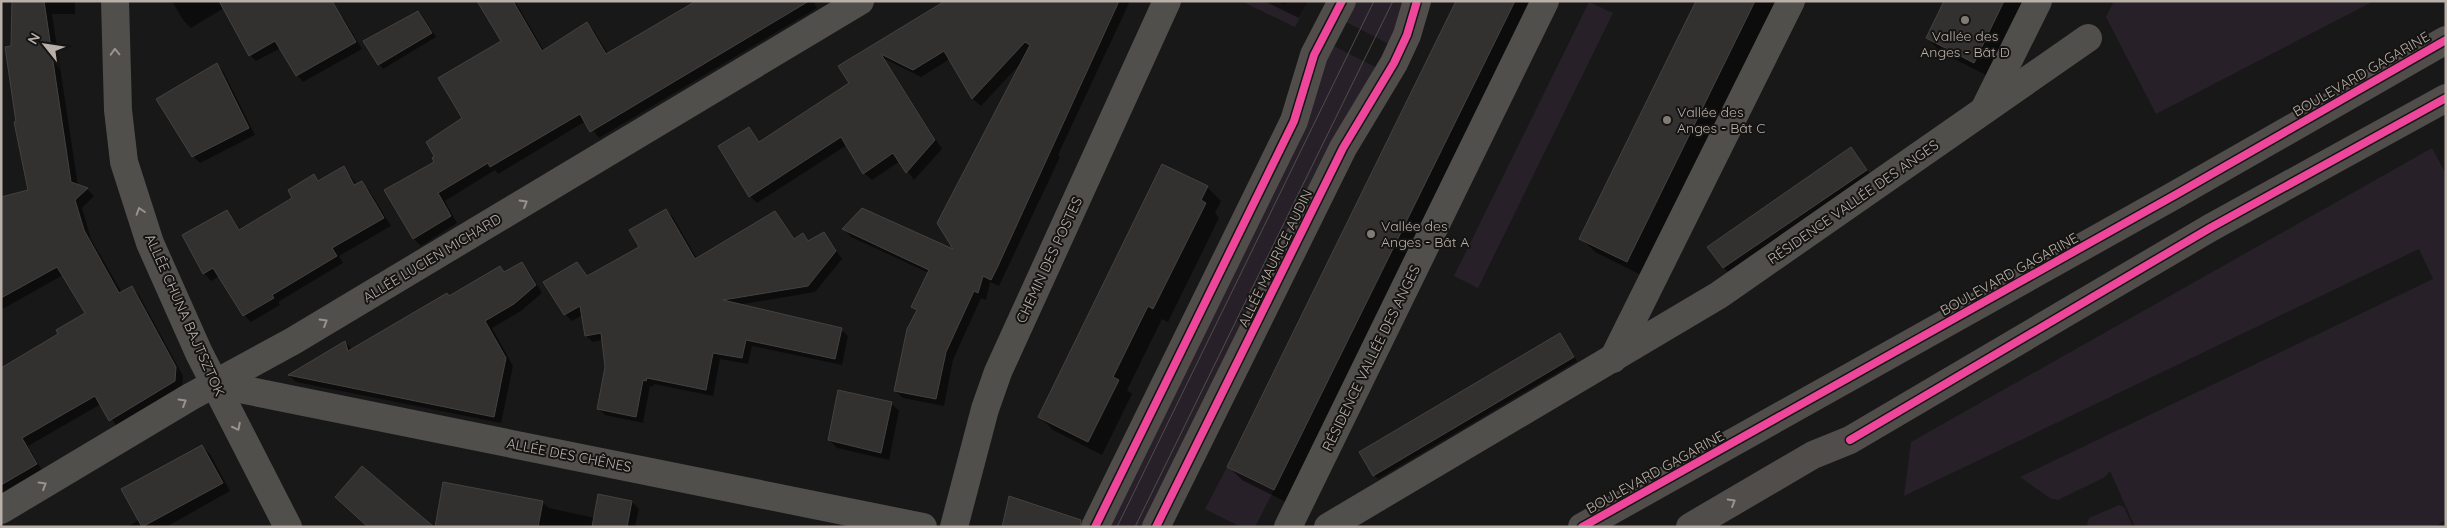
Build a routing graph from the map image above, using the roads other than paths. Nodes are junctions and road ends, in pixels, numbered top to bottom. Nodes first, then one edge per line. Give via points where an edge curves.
1 (115, 1) edge
2 (860, 1) edge
3 (1167, 1) edge
4 (1342, 1) edge
5 (1417, 1) edge
6 (1545, 1) edge
7 (1791, 1) edge
8 (2038, 1) edge
9 (2088, 38) dead end
10 (2446, 40) edge
11 (2446, 98) edge
12 (1983, 112) junction
13 (1613, 358) junction
14 (215, 384) junction
15 (1, 510) edge
16 (288, 527) edge
17 (923, 527) edge
18 (954, 527) edge
19 (1095, 527) edge
20 (1156, 527) edge
21 (1288, 527) edge
22 (1328, 527) edge
23 (1582, 527) edge
24 (1690, 527) edge

14 -> 1 street, ALLÉE CHUNA BAJTSZTOK via 150,243 124,162 118,110
14 -> 2 street, ALLÉE LUCIEN MICHARD via 293,341
3 - 18 street, CHEMIN DES POSTES via 998,372
4 - 19 main road via 1314,55 1294,121
5 - 20 main road, ALLÉE MAURICE AUDIN via 1408,35 1343,148
6 - 21 street, RÉSIDENCE VALLÉE DES ANGES
7 - 13 street
8 - 12 street
9 - 12 street, RÉSIDENCE VALLÉE DES ANGES
10 - 23 main road, BOULEVARD GAGARINE
24 -> 11 main road via 1813,456 1850,440 2210,228
12 - 13 street, RÉSIDENCE VALLÉE DES ANGES via 1719,295
13 - 22 street, RÉSIDENCE VALLÉE DES ANGES
15 -> 14 street, ALLÉE LUCIEN MICHARD
14 -> 16 street, ALLÉE CHUNA BAJTSZTOK
14 - 17 street, ALLÉE DES CHÊNES

